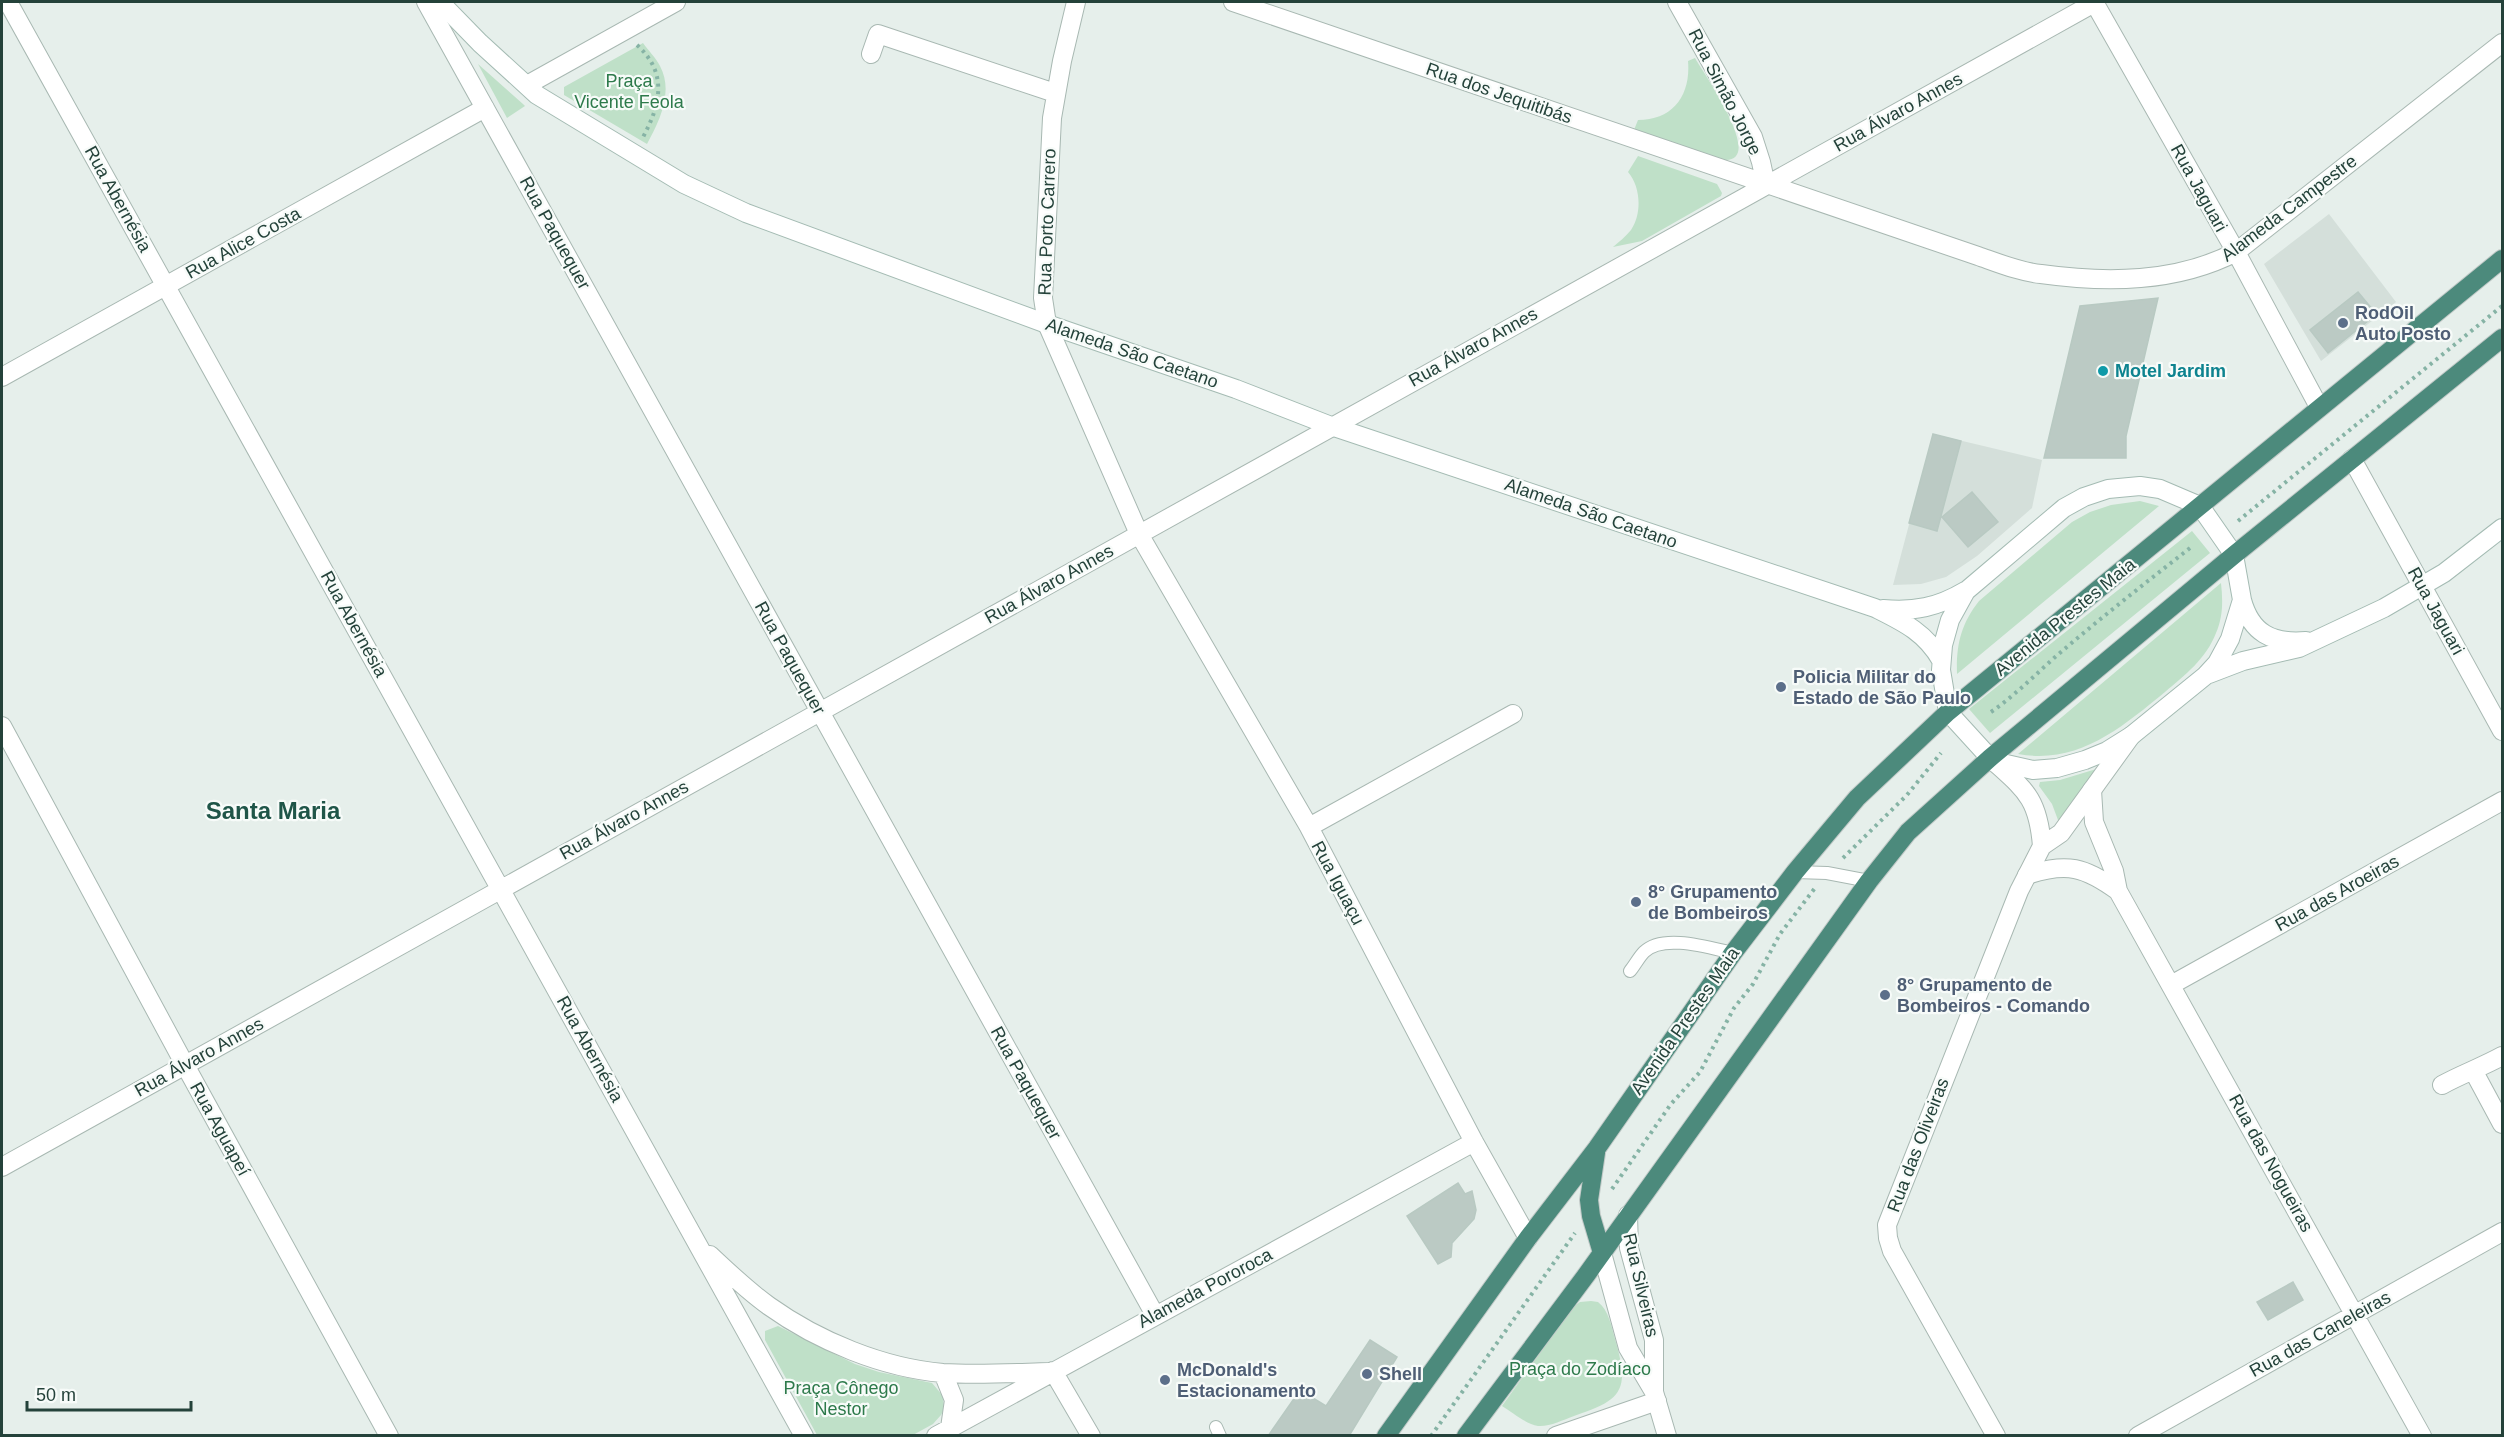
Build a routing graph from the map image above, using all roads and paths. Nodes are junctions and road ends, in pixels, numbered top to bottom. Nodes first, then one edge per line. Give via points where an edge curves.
1 (8, 2) edge
2 (426, 2) edge
3 (440, 2) edge
4 (676, 2) edge
5 (1076, 2) edge
6 (1233, 2) edge
7 (1677, 2) edge
8 (2095, 2) edge
9 (622, 32) junction
10 (2502, 43) edge
11 (871, 54) dead end
12 (527, 85) junction
13 (1055, 93) junction
14 (485, 108) junction
15 (633, 155) junction
16 (1766, 185) junction
17 (2236, 252) junction
18 (2502, 259) edge
19 (166, 286) junction
20 (2502, 306) edge
21 (1047, 324) junction
22 (2502, 338) edge
23 (2, 377) edge
24 (2319, 407) junction
25 (1330, 426) junction
26 (2352, 459) junction
27 (2200, 506) junction
28 (2231, 513) dead end
29 (2238, 521) junction
30 (2502, 528) edge
31 (2244, 529) dead end
32 (1139, 534) junction
33 (2190, 548) dead end
34 (2234, 555) junction
35 (2423, 586) junction
36 (1966, 591) junction
37 (2242, 600) junction
38 (1875, 608) junction
39 (2315, 640) junction
40 (1941, 660) junction
41 (2205, 676) junction
42 (820, 711) junction
43 (1948, 712) junction
44 (1991, 712) dead end
45 (1513, 714) dead end
46 (2, 726) edge
47 (2502, 732) edge
48 (2131, 736) junction
49 (1941, 753) dead end
50 (1990, 758) junction
51 (2092, 790) junction
52 (2502, 803) edge
53 (1309, 827) junction
54 (2042, 846) junction
55 (1795, 872) junction
56 (1827, 873) junction
57 (2027, 875) junction
58 (1869, 881) junction
59 (501, 889) junction
60 (2118, 891) junction
61 (1733, 953) junction
62 (1630, 972) dead end
63 (2171, 985) junction
64 (2502, 1056) edge
65 (185, 1065) junction
66 (2474, 1072) junction
67 (2442, 1085) dead end
68 (2502, 1124) edge
69 (1474, 1142) junction
70 (1597, 1148) junction
71 (2, 1167) edge
72 (1628, 1215) junction
73 (1586, 1220) junction
74 (2502, 1232) edge
75 (1528, 1238) junction
76 (700, 1246) junction
77 (1602, 1253) junction
78 (2355, 1314) junction
79 (1155, 1315) junction
80 (1053, 1371) junction
81 (943, 1372) junction
82 (1656, 1397) junction
83 (943, 1432) edge
84 (389, 1436) edge
85 (804, 1436) edge
86 (1091, 1436) edge
87 (1386, 1436) edge
88 (1431, 1436) edge
89 (1466, 1436) edge
90 (1556, 1436) edge
91 (1667, 1436) edge
92 (1996, 1436) edge
93 (2138, 1436) edge
94 (2422, 1436) edge

1 - 19 street, Rua Abernésia
2 - 14 street, Rua Paquequer
3 - 12 street, Alameda São Caetano
4 - 9 street
5 - 13 street, Rua Porto Carrero
6 - 16 street, Rua dos Jequitibás
7 - 16 street, Rua Simão Jorge via 1753,137
8 - 16 street, Rua Álvaro Annes
8 - 17 street, Rua Jaguari
9 - 12 street
9 - 15 path via 652,63 658,88 655,116
10 - 17 street, Alameda Campestre
11 - 13 street via 878,34
12 - 15 street, Alameda São Caetano
13 - 21 street, Rua Porto Carrero via 1043,298
14 - 19 street, Rua Alice Costa
14 - 42 street, Rua Paquequer
15 - 21 street, Alameda São Caetano via 746,213
16 - 17 street, Alameda Campestre via 2040,274 2141,278 2200,268
16 - 25 street, Rua Álvaro Annes
17 - 24 street, Rua Jaguari
18 - 24 highway, Avenida Prestes Maia
19 - 23 street, Rua Alice Costa
19 - 59 street, Rua Abernésia
20 - 29 path
21 - 25 street, Alameda São Caetano
21 - 32 street, Rua Porto Carrero
22 - 26 highway
24 - 27 highway, Avenida Prestes Maia
25 - 32 street, Rua Álvaro Annes
25 - 38 street, Alameda São Caetano
26 - 34 highway
26 - 35 street, Rua Jaguari
27 - 34 street
27 - 36 street via 2160,489 2140,486 2108,489 2084,497 2064,508
27 - 43 highway, Avenida Prestes Maia
28 - 29 path
29 - 31 path
30 - 35 street
32 - 42 street, Rua Álvaro Annes
32 - 53 street, Rua Iguaçu
33 - 44 path
34 - 37 street
34 - 50 highway
35 - 39 street
35 - 47 street, Rua Jaguari
36 - 38 street, Alameda São Caetano via 1929,608
36 - 40 street via 1944,636
37 - 39 street via 2247,615 2264,634 2295,642
37 - 41 street via 2224,652
38 - 40 street, Alameda São Caetano via 1919,632
39 - 41 street
40 - 43 street
41 - 48 street
42 - 59 street, Rua Álvaro Annes
42 - 79 street, Rua Paquequer
43 - 50 street
43 - 55 highway, Avenida Prestes Maia via 1857,798
45 - 53 street
46 - 65 street, Rua Aguapeí
48 - 50 street via 2108,751 2057,768 2033,770
48 - 51 street, Rua das Oliveiras
49 - 56 path via 1907,795
50 - 54 street via 2032,800
50 - 58 highway via 1908,832
51 - 54 street, Rua das Oliveiras via 2061,834
51 - 60 street, Rua das Nogueiras via 2094,822
52 - 63 street, Rua das Aroeiras
53 - 69 street, Rua Iguaçu
54 - 57 street, Rua das Oliveiras
55 - 56 lane
55 - 61 highway, Avenida Prestes Maia
56 - 58 lane
56 - 73 path via 1780,934 1700,1072 1671,1104
57 - 60 street, Rua das Nogueiras via 2049,868 2085,870
57 - 92 street, Rua das Oliveiras via 1887,1225 1892,1251
58 - 72 highway
59 - 65 street, Rua Álvaro Annes
59 - 76 street, Rua Abernésia
60 - 63 street, Rua das Nogueiras
61 - 62 lane via 1673,942 1655,945 1645,951
61 - 70 highway, Avenida Prestes Maia
63 - 78 street, Rua das Nogueiras
64 - 66 street
65 - 71 street, Rua Álvaro Annes
65 - 84 street, Rua Aguapeí
66 - 67 street
66 - 68 street
69 - 75 street, Rua Iguaçu
69 - 79 street, Alameda Pororoca
70 - 73 highway
70 - 75 highway, Avenida Prestes Maia
72 - 77 highway
72 - 82 street, Rua Silveiras via 1629,1248 1654,1340
73 - 77 highway
73 - 88 path
74 - 78 street, Rua das Caneleiras
75 - 87 highway, Avenida Prestes Maia
76 - 81 street via 770,1307 822,1336 883,1361
76 - 85 street
77 - 82 street, Rua Silveiras via 1628,1348
77 - 89 highway
78 - 93 street, Rua das Caneleiras
78 - 94 street, Rua das Nogueiras
79 - 80 street, Alameda Pororoca
80 - 81 street
80 - 83 street, Alameda Pororoca
80 - 86 street
81 - 83 street via 954,1400
82 - 90 street
82 - 91 street, Rua Silveiras

